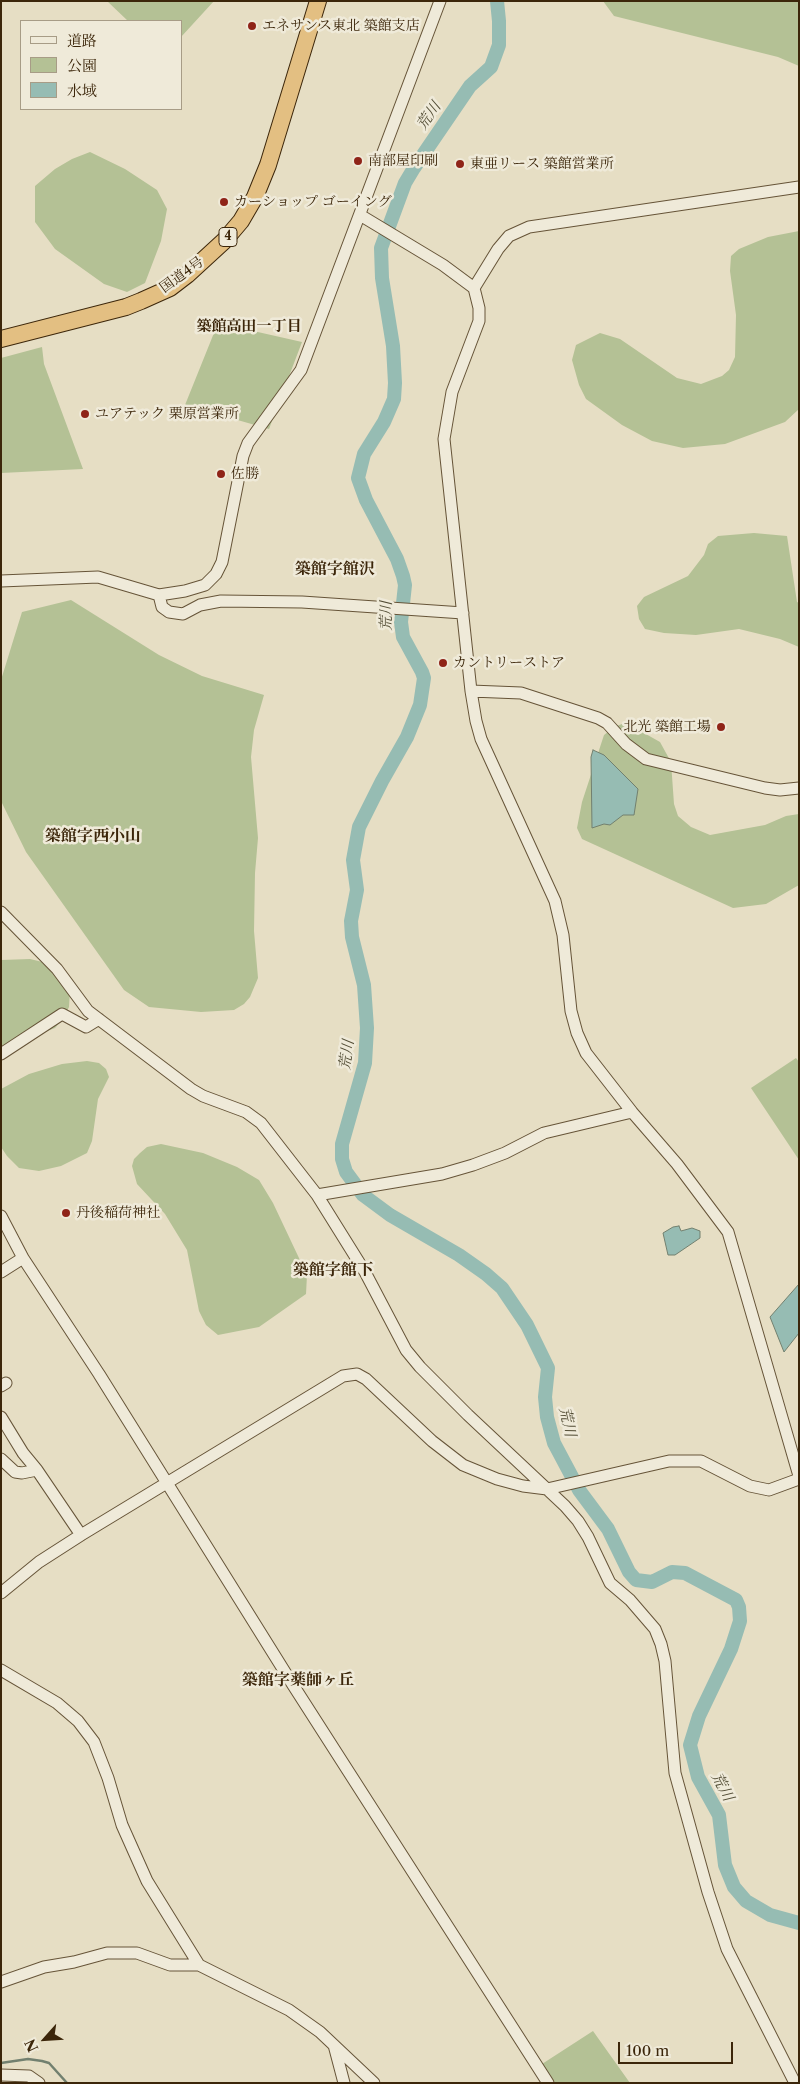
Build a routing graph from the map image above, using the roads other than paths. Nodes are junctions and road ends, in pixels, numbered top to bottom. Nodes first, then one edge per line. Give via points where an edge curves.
1 (318, 1) edge
2 (440, 1) edge
3 (799, 187) edge
4 (360, 215) junction
5 (474, 288) junction
6 (1, 339) edge
7 (1, 581) edge
8 (159, 594) junction
9 (464, 613) junction
10 (471, 691) junction
11 (799, 788) edge
12 (1, 912) edge
13 (99, 1019) junction
14 (1, 1054) edge
15 (632, 1112) junction
16 (317, 1195) junction
17 (1, 1216) edge
18 (23, 1258) junction
19 (1, 1272) edge
20 (1, 1417) edge
21 (1, 1459) edge
22 (37, 1470) junction
23 (799, 1478) edge
24 (167, 1482) junction
25 (546, 1489) junction
26 (81, 1535) junction
27 (1, 1593) edge
28 (1, 1670) edge
29 (199, 1965) junction
30 (1, 1982) edge
31 (334, 2045) junction
32 (1, 2075) edge
33 (39, 2083) edge
34 (344, 2083) edge
35 (374, 2083) edge
36 (548, 2083) edge
37 (795, 2083) edge

1 - 6 highway, 国道4号 / 4 via 256,198 224,241 170,288 141,301
2 - 4 street
3 - 5 street via 529,228 509,236
4 - 5 street via 443,265
4 - 8 street via 301,370 248,443 222,562 216,574 205,585
5 - 9 street via 479,321 452,392 444,439
7 - 8 street via 98,577
8 - 9 street via 162,607 169,612 183,614 200,605 221,601 302,602
9 - 10 street
10 - 11 street via 521,693 598,718 646,759 765,788
10 - 15 street via 481,739 555,901 577,1033 586,1053
12 - 13 street via 57,969 88,1011
13 - 14 street via 86,1027 62,1014
13 - 16 street via 191,1089 246,1112 261,1123
15 - 16 street via 544,1132 473,1166
15 - 23 street via 677,1164 728,1232
16 - 25 street via 365,1272 406,1350
17 - 18 street
18 - 19 street
18 - 24 street
20 - 22 street
21 - 22 street via 15,1472
22 - 26 street
23 - 25 street via 769,1490 750,1486 701,1461 669,1461
24 - 25 street via 343,1376 357,1374 463,1465 497,1479
24 - 26 street
24 - 36 street
25 - 37 street via 578,1521 610,1583 646,1617 661,1644 676,1773 708,1892 727,1949
26 - 27 street via 39,1562
28 - 29 street via 57,1703 78,1721 94,1742 122,1825 147,1881
29 - 30 street via 170,1965 137,1953 107,1953 44,1967
29 - 31 street via 289,2010
31 - 34 street
31 - 35 street
32 - 33 street via 29,2076

